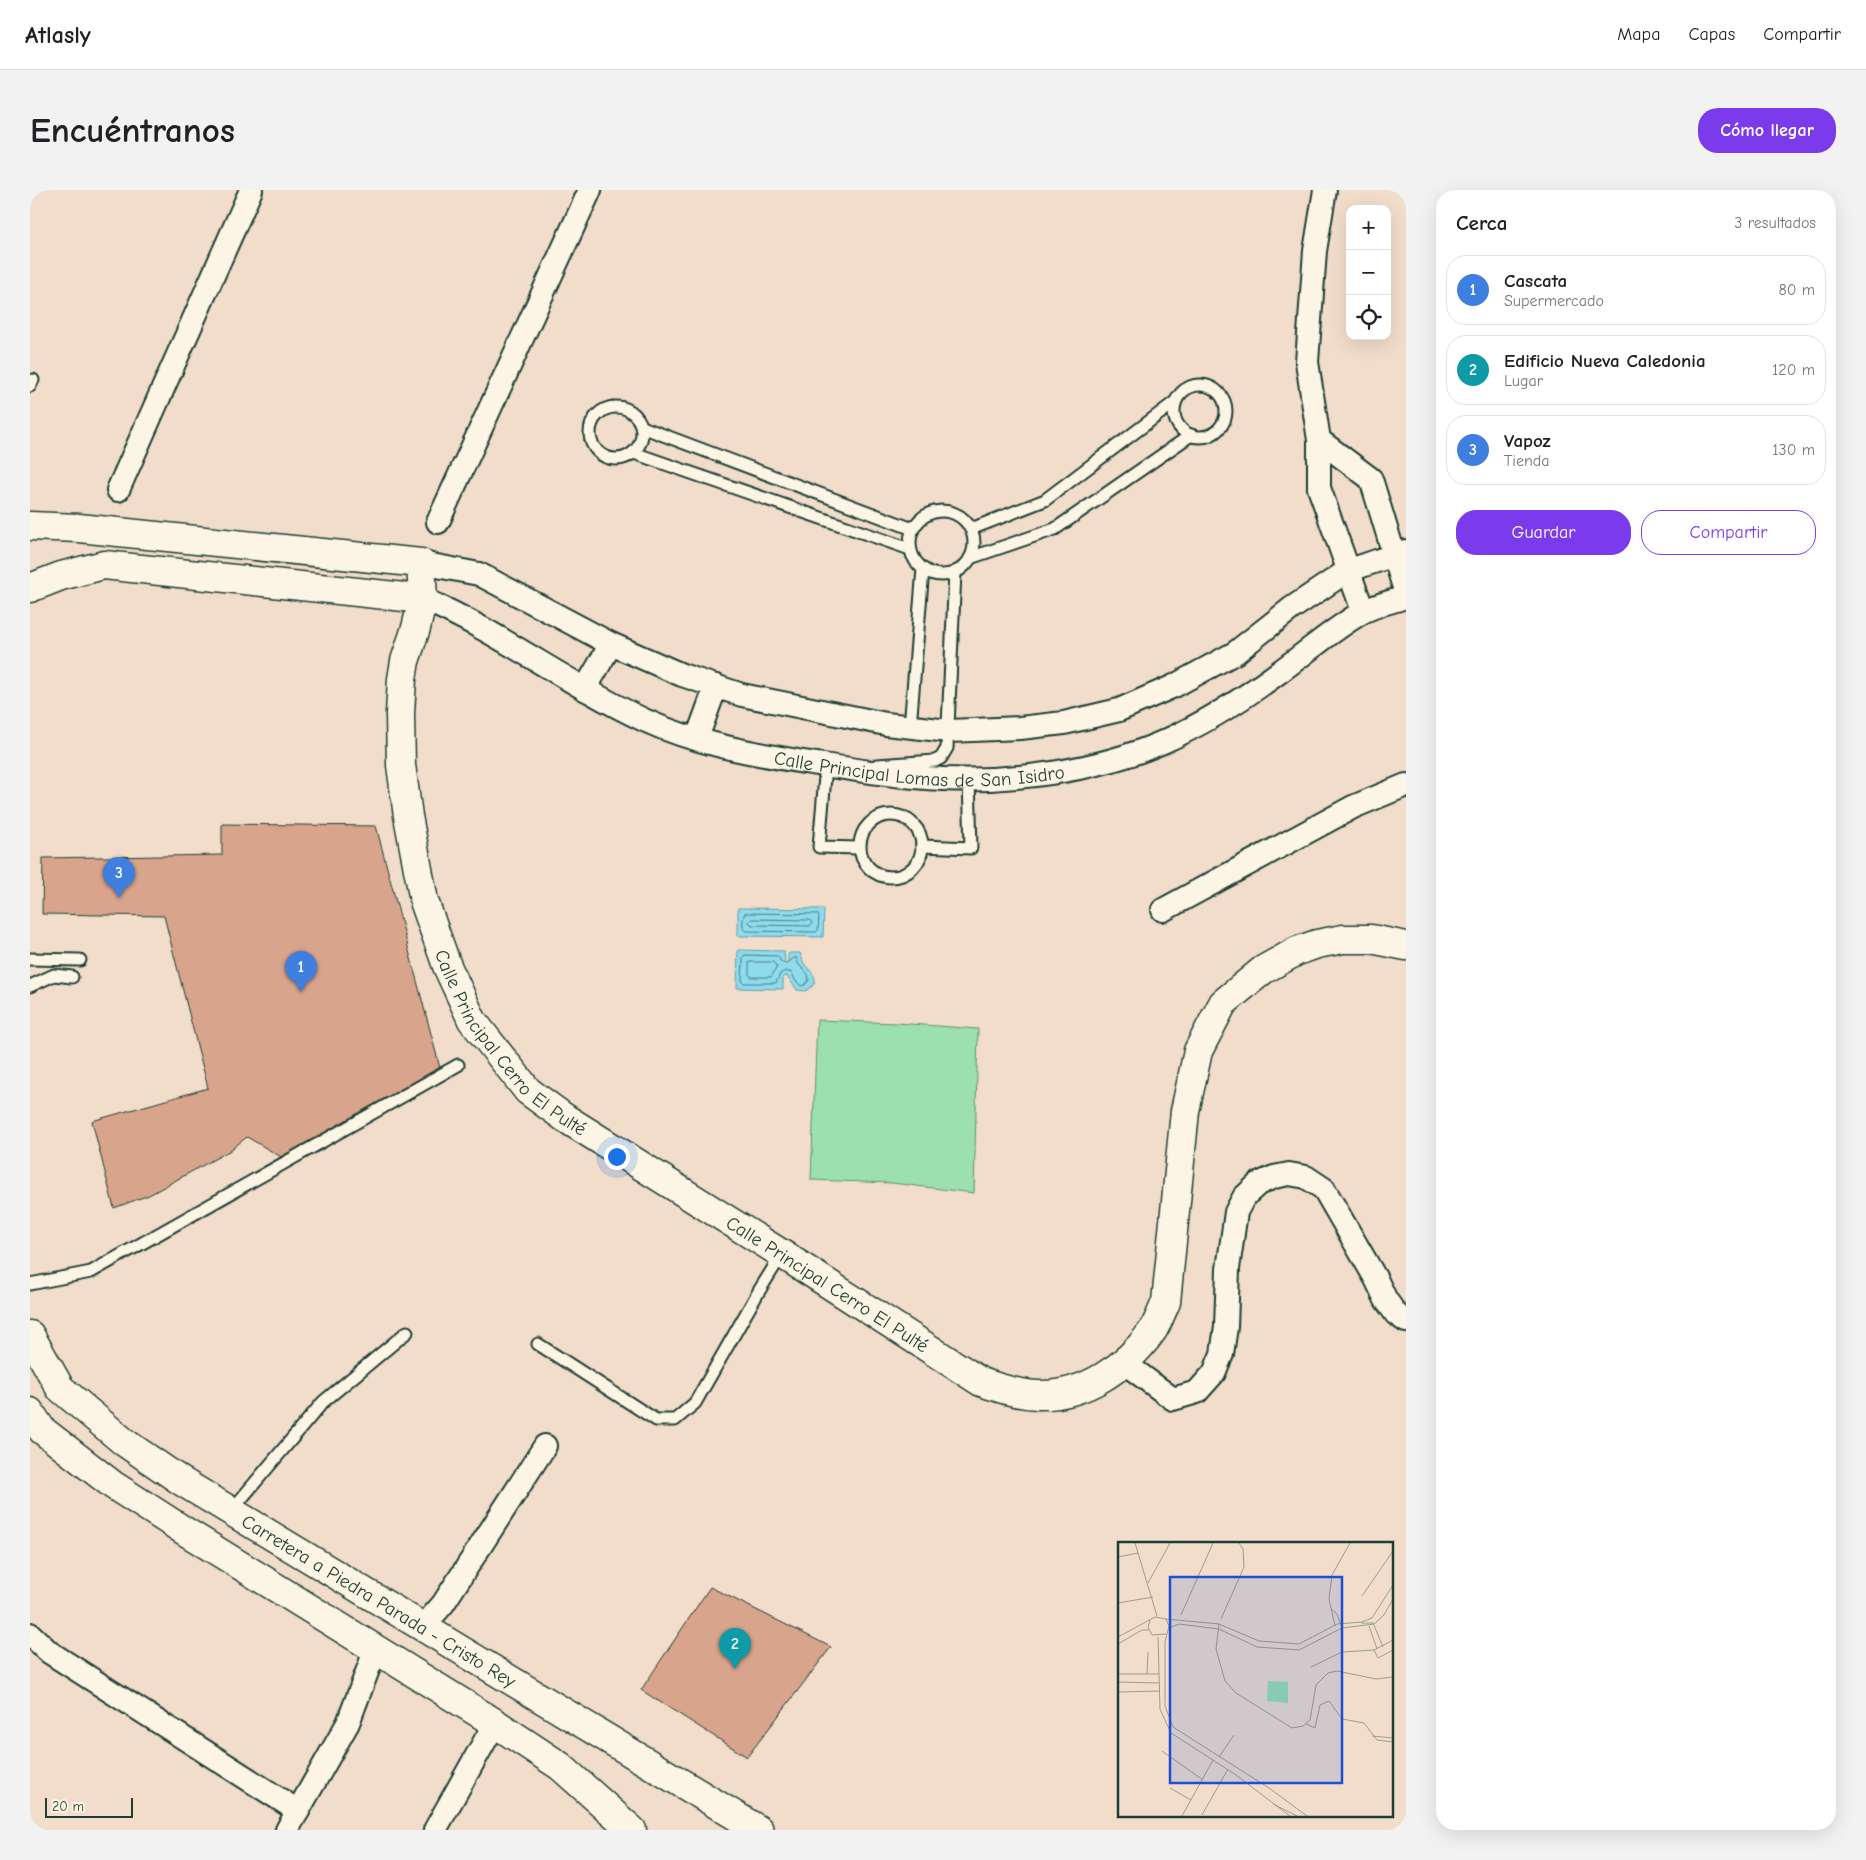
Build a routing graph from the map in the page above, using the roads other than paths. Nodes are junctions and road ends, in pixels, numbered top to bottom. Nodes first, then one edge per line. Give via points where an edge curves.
1 (251, 190) edge
2 (590, 190) edge
3 (1325, 190) edge
4 (1175, 402) junction
5 (642, 427) junction
6 (1191, 435) junction
7 (1319, 440) junction
8 (634, 453) junction
9 (118, 490) dead end
10 (438, 522) dead end
11 (30, 526) edge
12 (913, 529) junction
13 (971, 529) junction
14 (910, 549) junction
15 (1400, 552) edge
16 (970, 558) junction
17 (421, 563) junction
18 (923, 568) junction
19 (955, 572) junction
20 (1348, 572) junction
21 (30, 588) edge
22 (1406, 595) edge
23 (423, 599) junction
24 (1363, 611) junction
25 (611, 644) junction
26 (716, 686) junction
27 (585, 689) junction
28 (910, 727) junction
29 (949, 731) junction
30 (697, 738) junction
31 (826, 765) junction
32 (859, 770) junction
33 (969, 779) junction
34 (1406, 786) edge
35 (922, 846) junction
36 (859, 848) junction
37 (1163, 910) dead end
38 (1406, 946) edge
39 (30, 958) edge
40 (80, 960) dead end
41 (72, 977) dead end
42 (30, 986) edge
43 (458, 1065) dead end
44 (782, 1254) junction
45 (30, 1284) edge
46 (1406, 1321) edge
47 (407, 1332) dead end
48 (30, 1335) edge
49 (538, 1344) dead end
50 (1123, 1362) junction
51 (30, 1412) edge
52 (545, 1446) dead end
53 (231, 1511) junction
54 (423, 1626) junction
55 (30, 1634) edge
56 (376, 1648) junction
57 (495, 1723) junction
58 (293, 1820) edge
59 (435, 1830) edge
60 (632, 1830) edge
61 (759, 1830) edge

1 - 9 street
2 - 10 street
3 - 7 street via 1315,251 1307,362
4 - 6 lane via 1174,415 1179,427
4 - 6 lane via 1182,390 1195,385 1209,386 1220,394 1226,406 1224,420 1217,431 1204,437
4 - 13 lane via 1045,500
5 - 8 lane via 641,441
5 - 8 lane via 636,415 624,408 611,407 599,413 591,424 590,438 596,450 608,458
5 - 12 lane
6 - 16 lane via 1055,529
7 - 15 street via 1371,478
7 - 20 street via 1319,488
8 - 14 lane
11 - 17 street via 79,528
12 - 13 lane via 927,514 947,511 965,520
12 - 14 lane
13 - 16 lane via 974,549
14 - 18 lane
15 - 20 street, Calle Principal Lomas de San Isidro
15 - 22 street
16 - 19 lane
17 - 23 street, Calle Principal Cerro El Pulté
17 - 25 street, Calle Principal Lomas de San Isidro via 479,574
18 - 19 lane via 938,574
18 - 28 lane
19 - 29 lane
20 - 24 street
20 - 29 street, Calle Principal Lomas de San Isidro via 1292,608 1235,653 1174,686 1119,710 1064,723
21 - 23 street via 104,565
22 - 24 street, Calle Principal Lomas de San Isidro
23 - 27 street, Calle Principal Lomas de San Isidro via 455,612
23 - 44 street, Calle Principal Cerro El Pulté via 402,679 401,765 424,901 446,966 472,1020 528,1091 564,1118
24 - 33 street, Calle Principal Lomas de San Isidro via 1276,675 1163,742 1113,760 1069,770
25 - 26 street, Calle Principal Lomas de San Isidro
25 - 27 street
26 - 28 street, Calle Principal Lomas de San Isidro via 742,695
26 - 30 street
27 - 30 street, Calle Principal Lomas de San Isidro via 664,729
28 - 29 street, Calle Principal Lomas de San Isidro
29 - 32 lane via 948,748 935,761 887,764
30 - 31 street, Calle Principal Lomas de San Isidro via 729,748
31 - 32 street, Calle Principal Lomas de San Isidro
31 - 36 lane via 819,847
32 - 33 street, Calle Principal Lomas de San Isidro
33 - 35 lane via 971,848
34 - 37 street via 1353,806
35 - 36 lane via 921,856 908,872 887,877 868,868
35 - 36 lane via 916,827 900,815 890,814 880,816 864,828
38 - 50 street, Calle Principal Cerro El Pulté via 1371,939 1343,939 1317,944 1263,970 1223,1003 1198,1051 1185,1111 1166,1302 1154,1328
39 - 40 lane
41 - 42 lane via 54,975
43 - 45 lane via 91,1272
44 - 49 lane via 695,1403 675,1420 656,1420
44 - 50 street, Calle Principal Cerro El Pulté via 981,1382 1012,1392 1038,1395 1067,1392 1101,1380
46 - 50 street via 1386,1300 1324,1188 1306,1177 1289,1174 1258,1184 1244,1197 1236,1212 1228,1269 1226,1327 1222,1354 1214,1374 1197,1392 1173,1399
47 - 53 lane via 323,1402
48 - 53 street, Carretera a Piedra Parada - Cristo Rey via 60,1388 124,1442
51 - 56 street via 42,1430 113,1485
52 - 54 street via 443,1604
53 - 54 street, Carretera a Piedra Parada - Cristo Rey
54 - 61 street, Carretera a Piedra Parada - Cristo Rey
55 - 58 street via 49,1652
56 - 57 street
56 - 58 street via 348,1723
57 - 59 street
57 - 60 street via 560,1766

